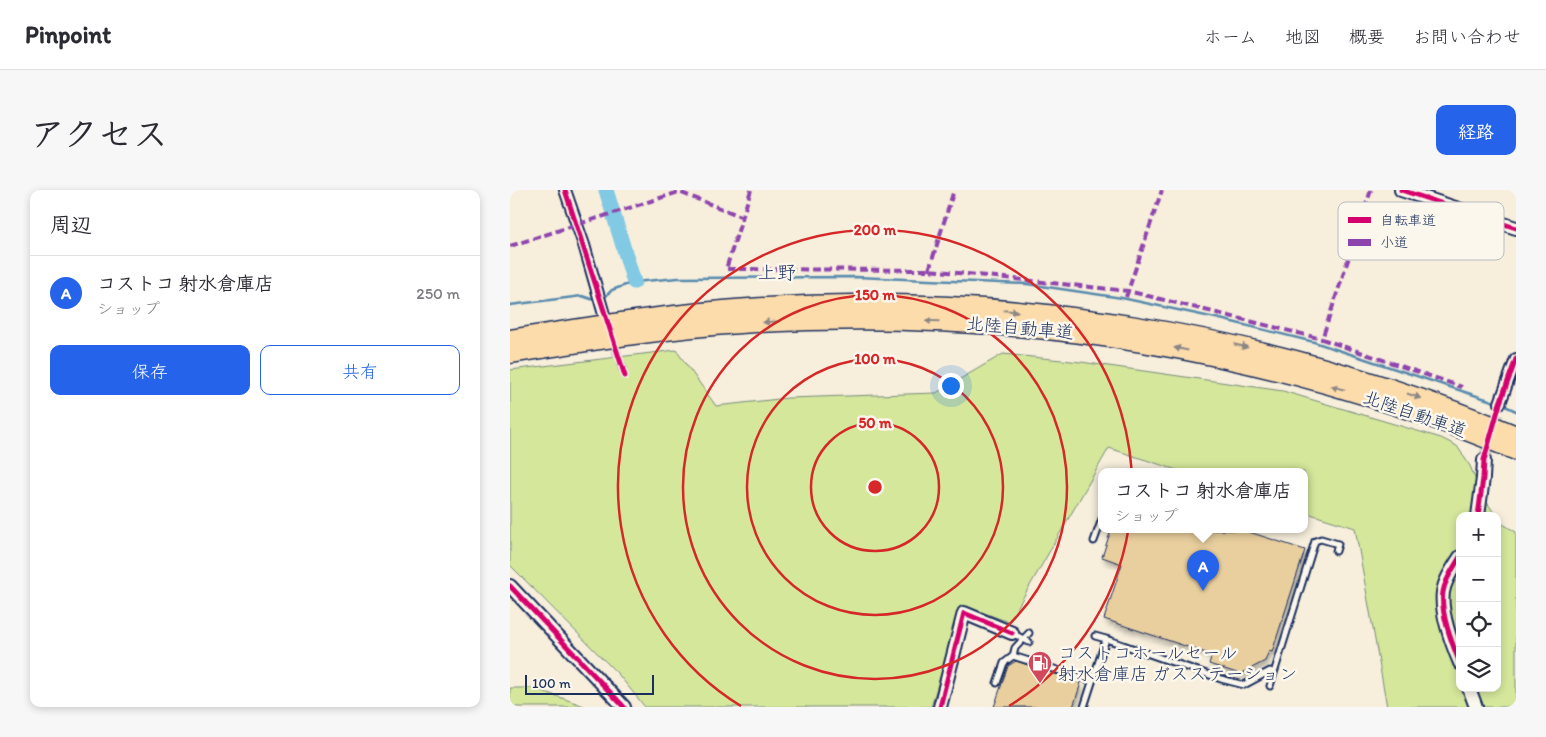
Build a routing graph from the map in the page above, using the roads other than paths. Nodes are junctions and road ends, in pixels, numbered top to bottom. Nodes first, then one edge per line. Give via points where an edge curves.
1 (565, 190) edge
2 (1401, 190) edge
3 (1437, 202) edge
4 (1504, 224) edge
5 (1516, 228) edge
6 (736, 309) junction
7 (605, 318) dead end
8 (510, 330) edge
9 (510, 339) edge
10 (510, 354) edge
11 (1516, 359) edge
12 (1500, 403) tunnel mouth
13 (1516, 435) edge
14 (1516, 451) edge
15 (1484, 460) tunnel mouth
16 (1479, 512) edge
17 (1098, 530) edge
18 (1094, 541) dead end
19 (1336, 551) dead end
20 (1456, 564) edge
21 (510, 586) edge
22 (1012, 633) joint
23 (1028, 633) dead end
24 (1095, 636) dead end
25 (1106, 639) junction
26 (1026, 640) junction
27 (1456, 650) edge
28 (1014, 656) junction
29 (1274, 673) junction
30 (1092, 681) junction
31 (997, 683) dead end
32 (1270, 686) dead end
33 (1470, 692) edge
34 (624, 707) edge
35 (940, 707) edge
36 (1084, 707) edge
37 (1476, 707) edge

1 - 7 street
2 - 3 street
4 - 5 street
6 - 8 highway via 696,310
6 - 9 highway, 北陸自動車道 via 618,322
6 -> 13 highway, 北陸自動車道 via 899,305 997,309 1107,321 1212,340 1312,364 1457,411
14 -> 10 highway, 北陸自動車道 via 1406,409 1258,366 1150,343 1009,326 847,319 737,324
11 - 12 street
15 - 16 street
17 - 18 lane
19 - 29 lane via 1338,544 1321,539 1315,541
20 - 27 street via 1443,592 1443,609
21 - 34 street
22 - 26 lane
22 - 35 street via 964,613
23 - 26 lane
24 - 25 lane
25 - 29 lane via 1244,686 1270,672
25 - 30 lane
26 - 28 lane via 1015,648
28 - 30 lane
28 - 31 lane via 1004,662
29 - 32 lane
30 - 36 lane
33 - 37 street

